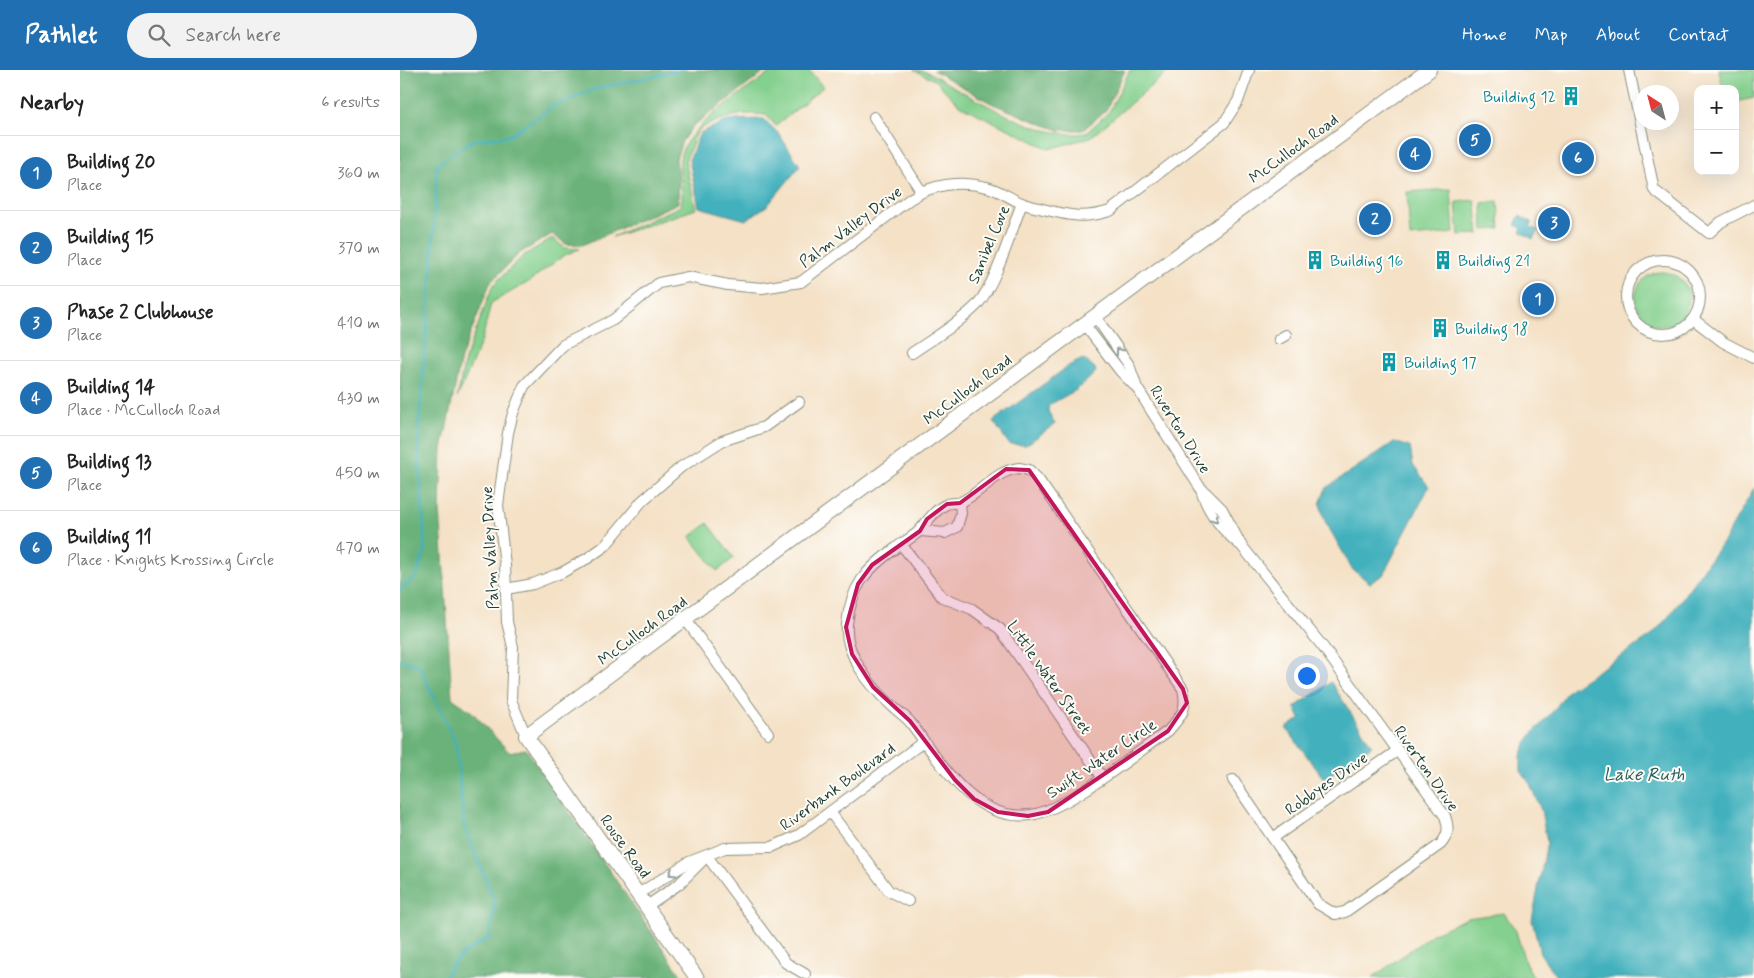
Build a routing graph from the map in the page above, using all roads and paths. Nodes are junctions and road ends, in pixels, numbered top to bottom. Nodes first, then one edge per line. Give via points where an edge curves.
1 (1249, 70) edge
2 (1428, 70) edge
3 (1629, 70) edge
4 (874, 117) dead end
5 (922, 191) junction
6 (1022, 204) junction
7 (1754, 205) edge
8 (1693, 319) junction
9 (1090, 320) junction
10 (912, 353) dead end
11 (1754, 358) edge
12 (799, 402) dead end
13 (960, 503) junction
14 (920, 531) junction
15 (901, 544) junction
16 (506, 589) junction
17 (686, 620) junction
18 (768, 733) dead end
19 (526, 736) junction
20 (923, 742) junction
21 (1397, 752) junction
22 (1102, 777) junction
23 (1233, 780) dead end
24 (830, 812) junction
25 (1273, 838) junction
26 (708, 856) junction
27 (638, 894) junction
28 (908, 901) dead end
29 (647, 906) junction
30 (805, 974) dead end
31 (698, 978) edge

1 - 6 street, Palm Valley Drive via 1238,101 1224,123 1118,208 1074,217
2 - 9 street, McCulloch Road
3 - 7 street via 1654,190 1710,233 1720,222
4 - 5 street
5 - 6 street, Palm Valley Drive via 964,184 987,187
5 - 16 street, Palm Valley Drive via 801,282 762,288 688,277 672,279 659,283 613,320 563,345 524,386 508,432 498,505
6 - 10 street, Sanibel Cove via 988,290 959,321
8 - 8 street via 1699,307 1700,294 1697,282 1687,268 1666,260 1653,261 1641,267 1631,278 1626,289 1630,315 1648,332 1674,333
8 - 11 street via 1723,342
9 - 17 street, McCulloch Road
9 - 21 street, Riverton Drive via 1120,372 1137,388 1200,486 1213,517 1241,545 1324,647
12 - 16 street via 764,426 722,441 681,466 642,501 605,546 588,558 533,584
13 - 14 street, Swift Water Circle via 947,504 927,519
13 - 14 street via 957,527 945,533
13 - 22 street, Swift Water Circle via 1006,469 1029,470 1183,689 1186,703 1180,717 1168,731
14 - 15 street, Swift Water Circle
15 - 20 street, Swift Water Circle via 872,565 858,584 846,627 852,654 873,687 910,721
15 - 22 street, Little Water Street via 942,597 972,609 1000,629
16 - 19 street, Palm Valley Drive via 513,647 511,700
17 - 18 street
17 - 19 street, McCulloch Road
19 - 27 street, Rouse Road
20 - 22 street, Swift Water Circle via 974,799 998,812 1028,816 1048,812
20 - 24 street, Riverbank Boulevard
21 - 25 street, Robbyes Drive
21 - 25 street, Riverton Drive via 1445,816 1447,837 1345,912 1335,914 1318,904
23 - 25 street, Riverton Drive
24 - 26 street, Riverbank Boulevard via 785,843 772,847 725,848
24 - 28 street via 889,891
26 -> 27 street, Riverbank Boulevard via 689,862
26 - 29 street, Riverbank Boulevard via 679,884
26 - 30 street via 786,963
27 - 29 street, Rouse Road
29 - 31 street, Rouse Road

